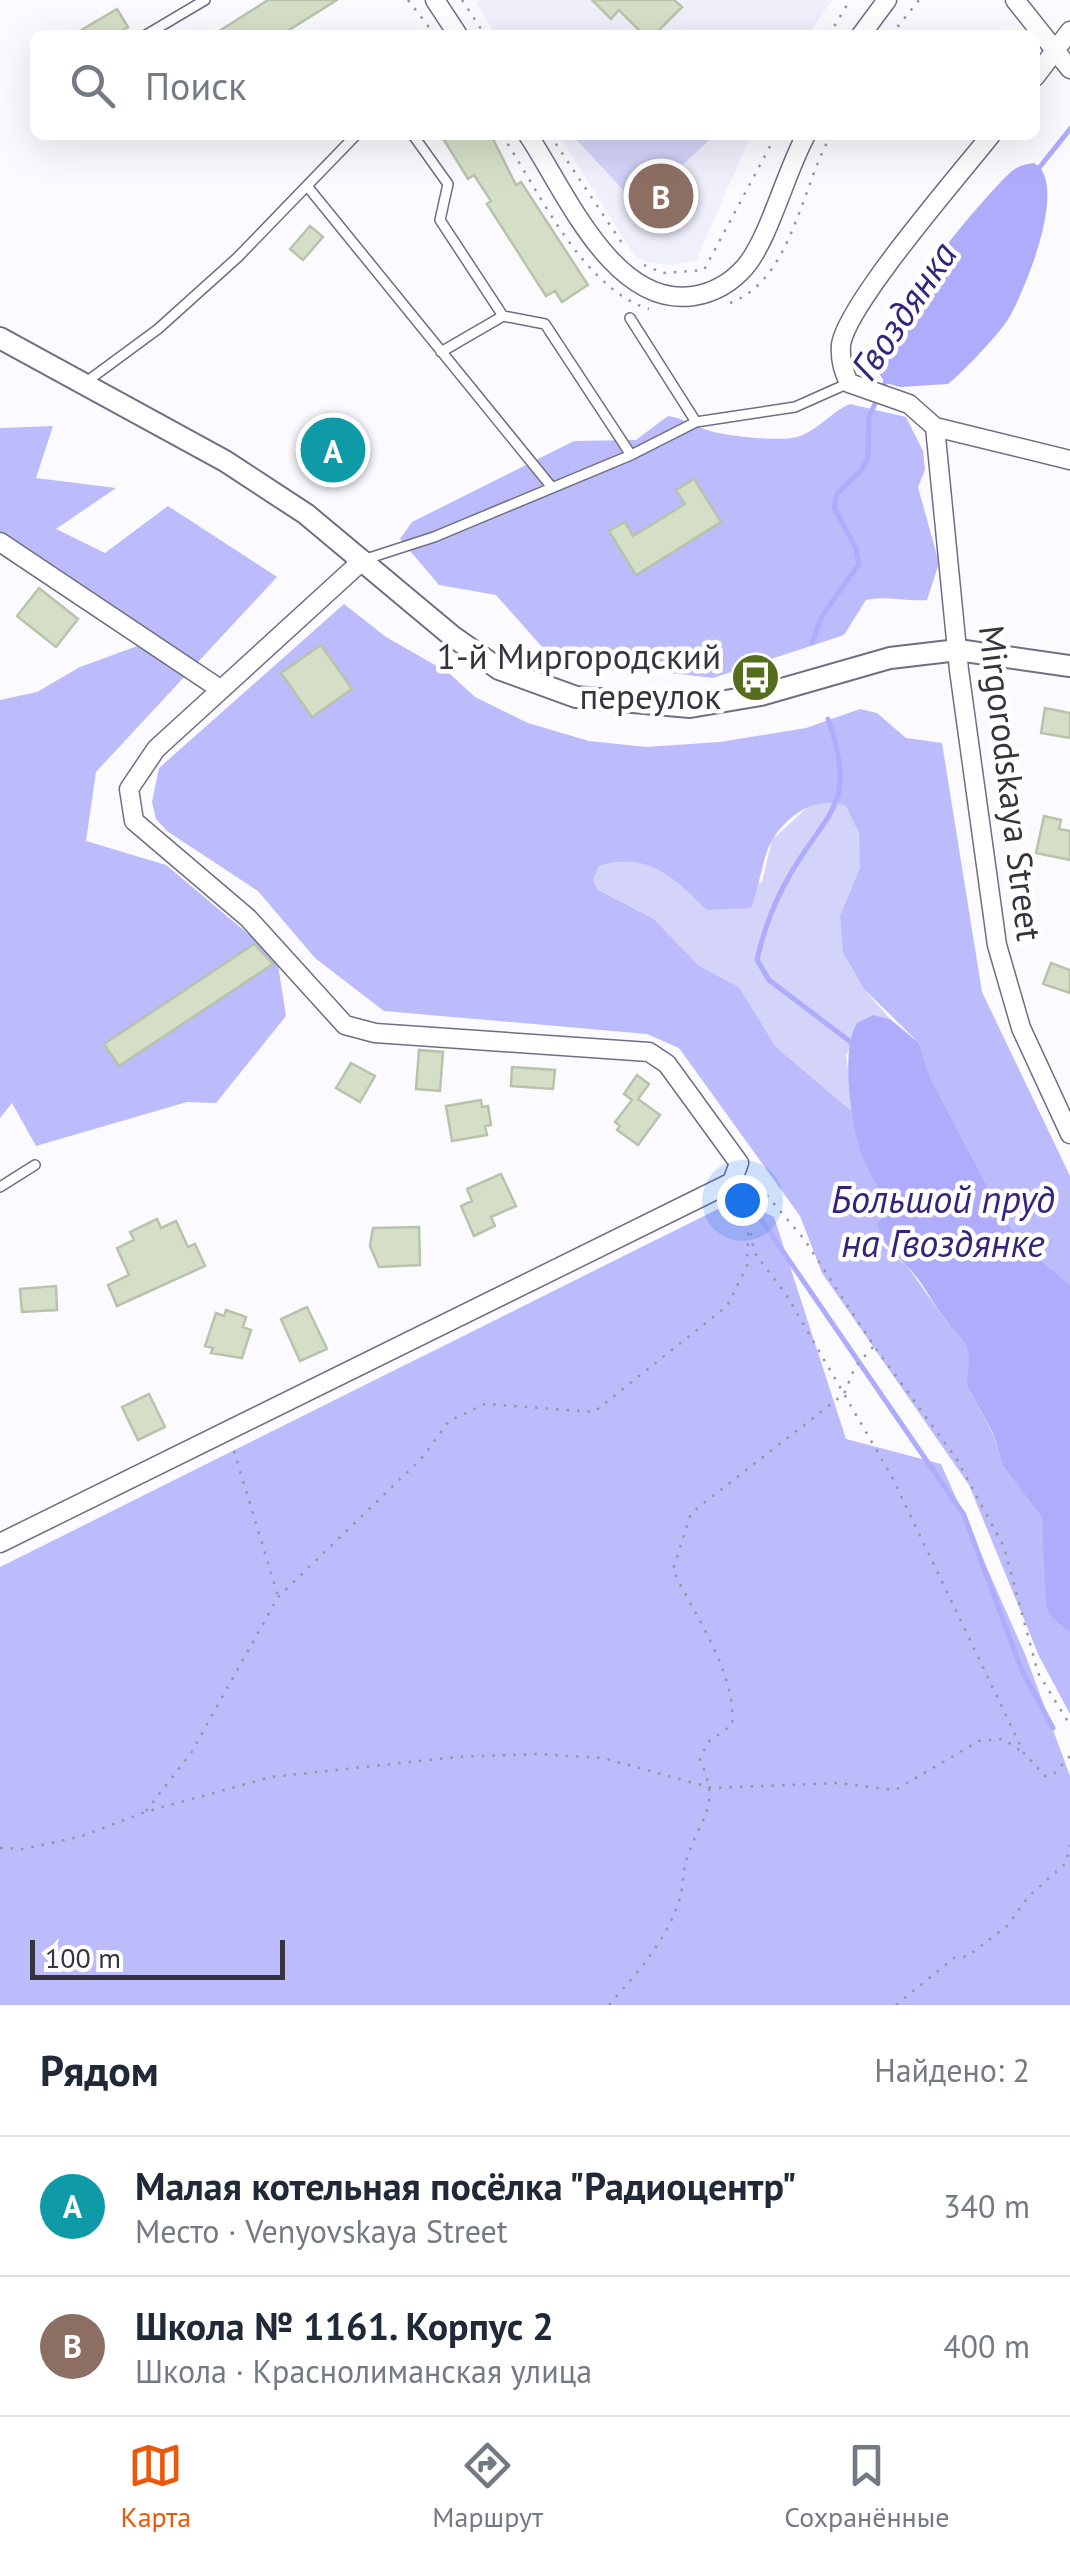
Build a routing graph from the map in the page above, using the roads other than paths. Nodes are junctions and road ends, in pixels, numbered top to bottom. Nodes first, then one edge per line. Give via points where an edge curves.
1 (205, 0) edge
2 (434, 0) edge
3 (887, 0) edge
4 (1015, 0) edge
5 (154, 30) edge
6 (455, 30) edge
7 (865, 30) edge
8 (1037, 30) edge
9 (1070, 30) edge
10 (1040, 34) edge
11 (1053, 52) junction
12 (1040, 69) edge
13 (1070, 69) edge
14 (351, 140) edge
15 (417, 140) edge
16 (531, 140) edge
17 (804, 140) edge
18 (987, 140) edge
19 (306, 186) junction
20 (502, 316) junction
21 (630, 318) dead end
22 (0, 338) edge
23 (441, 352) junction
24 (849, 383) junction
25 (81, 386) junction
26 (696, 422) junction
27 (935, 427) junction
28 (630, 455) junction
29 (1070, 460) edge
30 (550, 485) junction
31 (0, 542) edge
32 (362, 560) junction
33 (958, 650) junction
34 (1070, 666) edge
35 (220, 689) junction
36 (1070, 1134) edge
37 (35, 1165) dead end
38 (0, 1187) edge
39 (0, 1542) edge

1 - 5 lane
2 - 6 street
3 - 7 street
4 - 8 street
9 - 11 street
10 - 11 street
11 - 12 street
11 - 13 street
14 - 19 lane
15 - 20 lane via 448,184 440,220
16 - 17 street via 612,264 634,284 670,298 713,292 747,265
18 - 24 street via 913,231 842,342
19 - 23 lane
19 - 25 lane via 158,329
20 - 23 lane
20 - 28 lane via 544,324
21 - 26 lane
22 - 25 street
23 - 30 lane
24 - 26 lane via 795,407
24 - 27 street via 909,404
25 - 32 street via 225,461
26 - 28 lane
27 - 29 street
27 - 33 street, Mirgorodskaya Street
28 - 30 lane
30 - 32 lane via 434,537
31 - 35 street
32 - 33 street via 499,669 613,704 722,703 866,663
32 - 35 street
33 - 34 street
33 - 36 street, Mirgorodskaya Street via 1001,964 1020,1028
35 - 39 street via 156,748 129,788 134,820 248,918 345,1024 375,1033 648,1052 668,1064 739,1163 732,1182
37 - 38 lane

